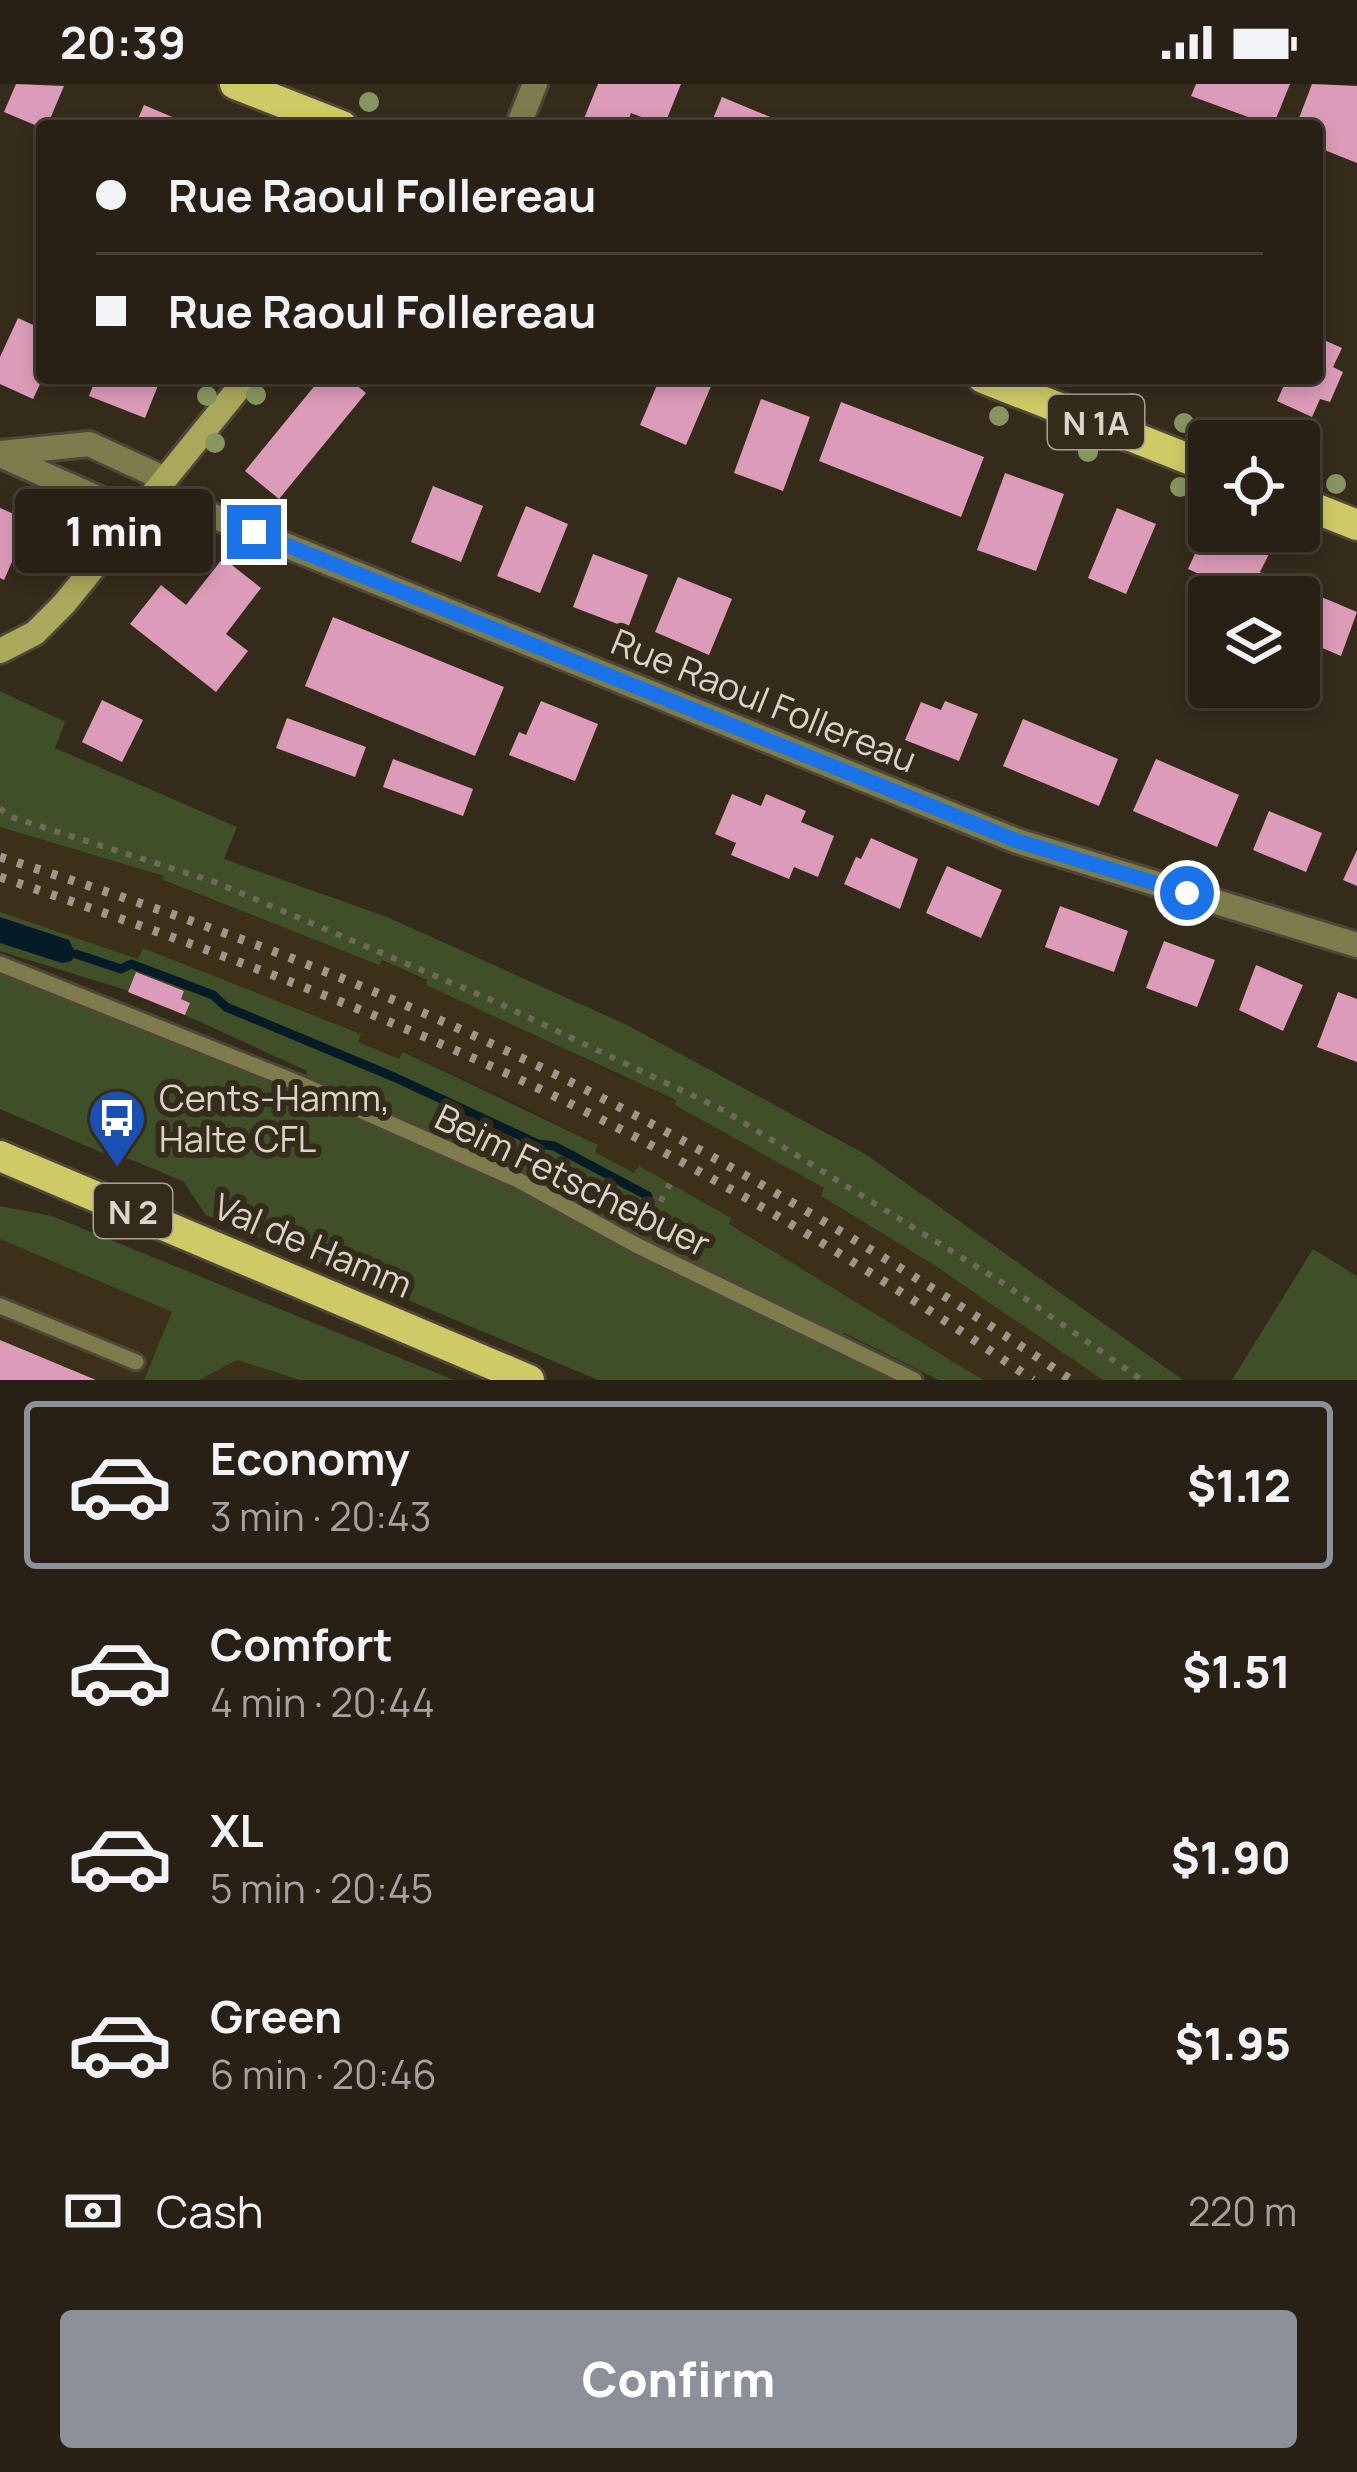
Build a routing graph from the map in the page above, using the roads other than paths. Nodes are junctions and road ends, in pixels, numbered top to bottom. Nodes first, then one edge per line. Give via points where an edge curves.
1 (235, 84) edge
2 (535, 84) edge
3 (326, 120) edge
4 (520, 120) edge
5 (242, 384) edge
6 (998, 384) edge
7 (0, 454) edge
8 (1188, 459) edge
9 (160, 485) junction
10 (1320, 510) edge
11 (136, 515) junction
12 (1357, 525) edge
13 (0, 651) edge
14 (1357, 945) edge
15 (0, 964) edge
16 (0, 1156) edge
17 (0, 1306) edge
18 (136, 1362) dead end
19 (529, 1380) edge
20 (914, 1380) edge

1 - 3 main road
2 - 4 street
5 - 9 main road
6 - 8 main road, N 1A
7 - 9 street, Rue Raoul Follereau via 89,444
7 - 11 street, Rue Raoul Follereau
9 - 11 main road
9 - 14 street, Rue Raoul Follereau via 1017,841
10 - 12 main road
11 - 13 main road via 64,604
15 - 20 lane, Beim Fetschebuer via 518,1180
16 - 19 main road, Val de Hamm / N 2
17 - 18 lane

